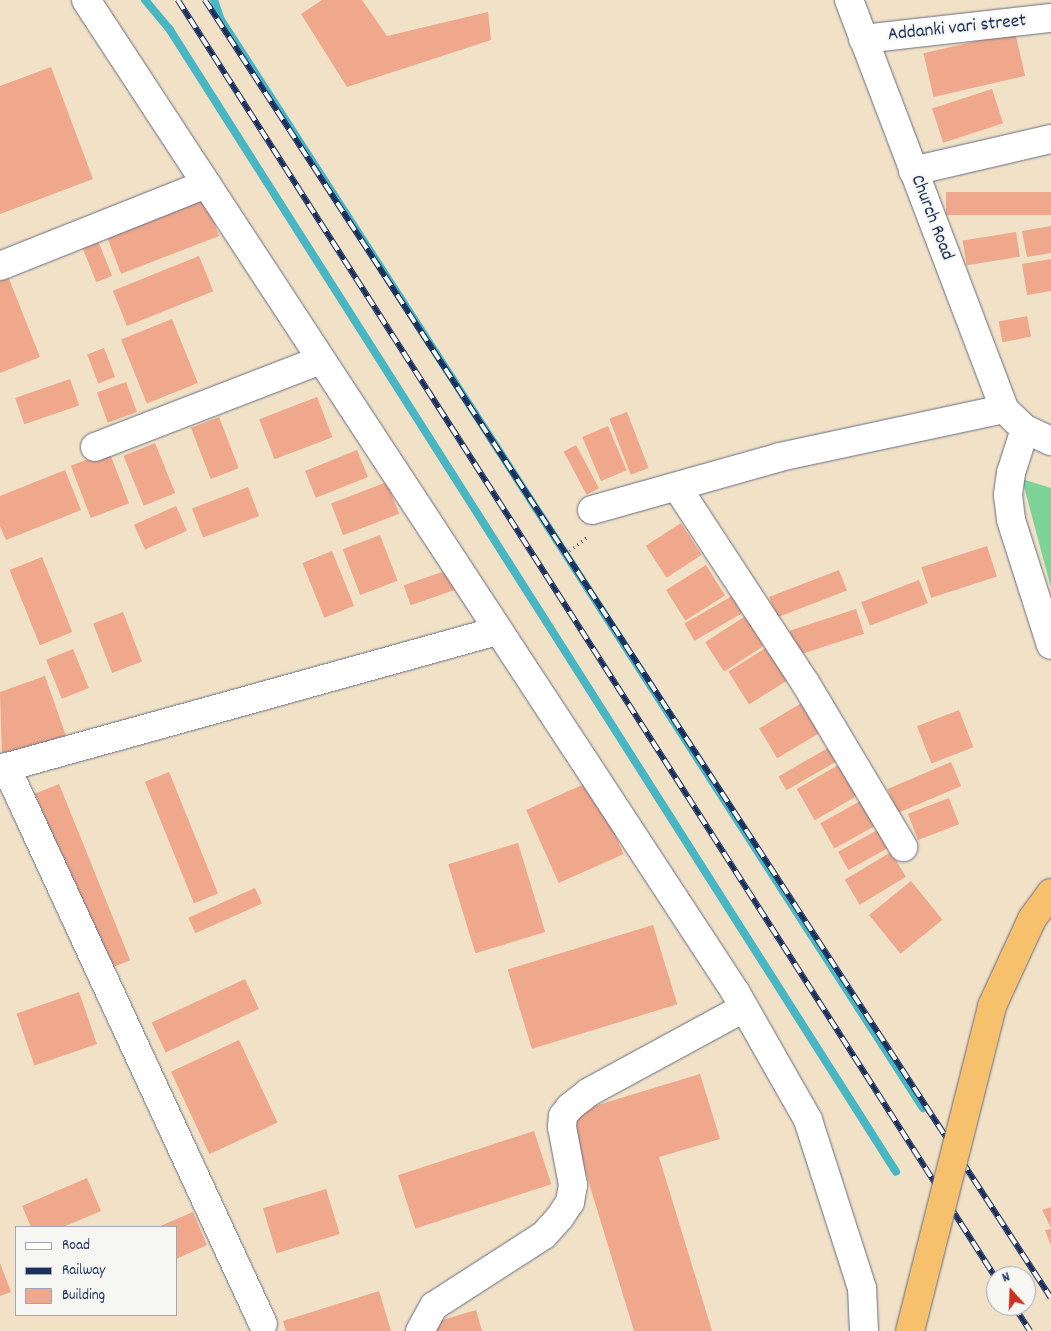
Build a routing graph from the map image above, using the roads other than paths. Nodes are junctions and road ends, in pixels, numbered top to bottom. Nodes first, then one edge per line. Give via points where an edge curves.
1 (86, 0) edge
2 (849, 0) edge
3 (1051, 18) edge
4 (863, 39) junction
5 (1051, 139) edge
6 (913, 171) junction
7 (206, 184) junction
8 (0, 266) edge
9 (320, 360) junction
10 (1004, 409) junction
11 (1025, 429) junction
12 (1051, 441) edge
13 (95, 447) dead end
14 (677, 487) junction
15 (592, 510) dead end
16 (497, 631) junction
17 (1051, 645) edge
18 (3, 768) edge
19 (903, 847) dead end
20 (1051, 893) edge
21 (744, 1008) junction
22 (263, 1324) dead end
23 (420, 1331) edge
24 (864, 1331) edge
25 (910, 1331) edge

1 - 7 street
2 - 4 street, Church Road
3 - 4 street, Addanki vari street
4 - 6 street, Church Road
5 - 6 street
6 - 10 street, Church Road
7 - 8 street
7 - 9 street
9 - 13 street
9 - 16 street
10 - 11 street, Church Road
10 - 14 street via 780,457
11 - 12 street, Church Road
11 - 17 street via 1011,473 1008,495 1011,520
14 - 15 street
14 - 19 street via 806,684
16 - 18 street
16 - 21 street
18 - 22 street
20 - 25 main road, bridge via 1032,918 992,1006
21 - 23 street via 589,1092 570,1107 563,1116 562,1127 572,1185 570,1202 560,1217 544,1235 434,1306
21 - 24 street via 808,1120 862,1288

